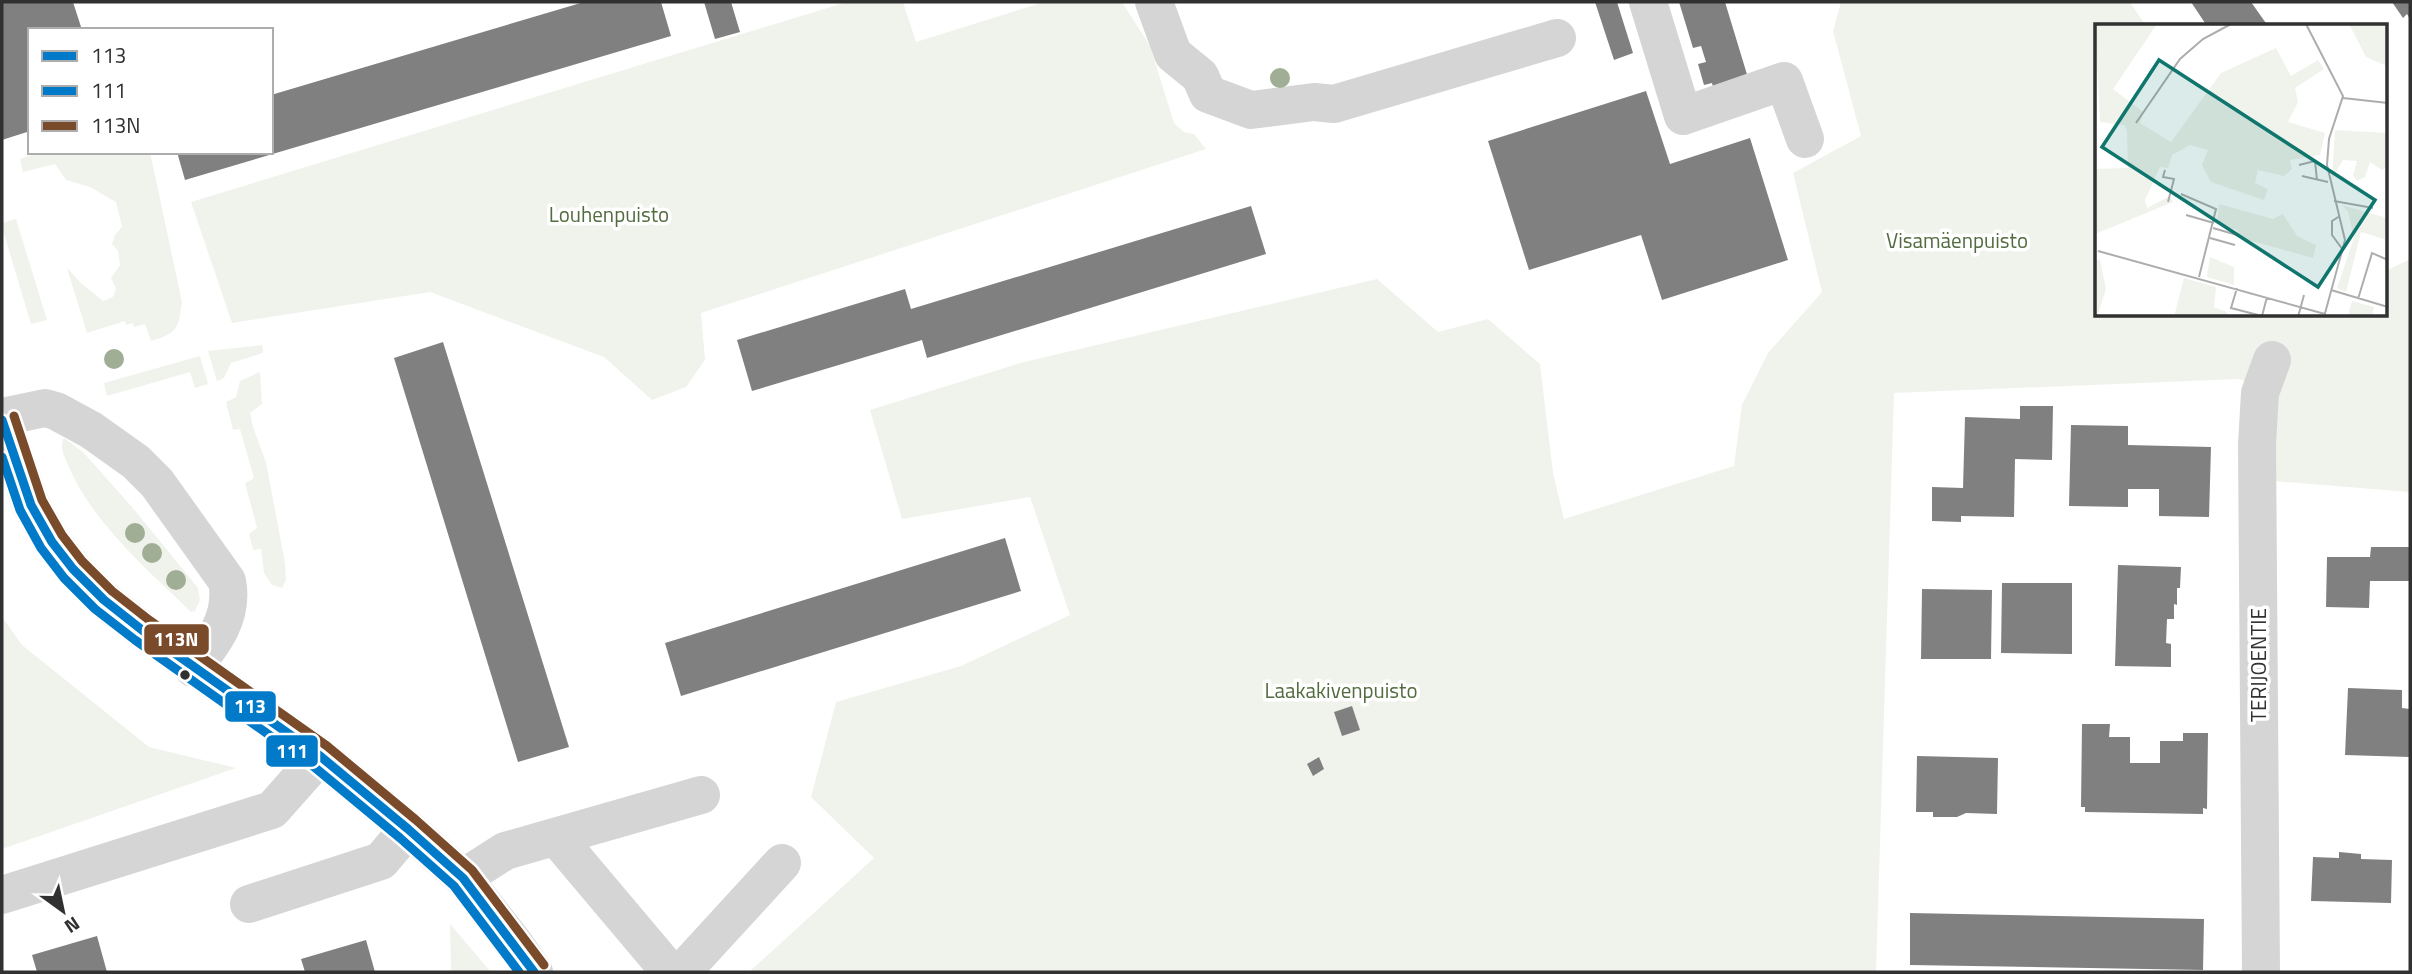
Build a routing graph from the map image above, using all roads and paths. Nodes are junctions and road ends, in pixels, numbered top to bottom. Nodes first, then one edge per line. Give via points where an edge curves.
1 (1154, 2) edge
2 (1648, 2) edge
3 (1557, 38) dead end
4 (1805, 139) dead end
5 (2272, 359) dead end
6 (2, 419) edge
7 (193, 668) junction
8 (320, 757) junction
9 (701, 795) dead end
10 (408, 829) junction
11 (557, 838) junction
12 (782, 863) dead end
13 (463, 878) junction
14 (2, 895) edge
15 (249, 904) dead end
16 (534, 972) edge
17 (670, 972) edge
18 (682, 972) edge
19 (2260, 972) edge

1 - 3 street via 1173,54 1200,76 1208,94 1251,110 1335,104
2 - 4 street via 1683,116 1784,81
5 - 19 street, TERIJOENTIE via 2260,393 2257,444
6 - 7 street via 31,505 72,569 104,600
6 - 7 street via 44,408 56,411 102,438 157,483 227,581 230,595 216,639
7 - 8 street
8 - 10 street
8 - 14 street via 272,810
9 - 11 street
10 - 13 street
10 - 15 street via 381,861
11 - 13 street via 505,851
11 - 17 street
12 - 18 street
13 - 16 street

